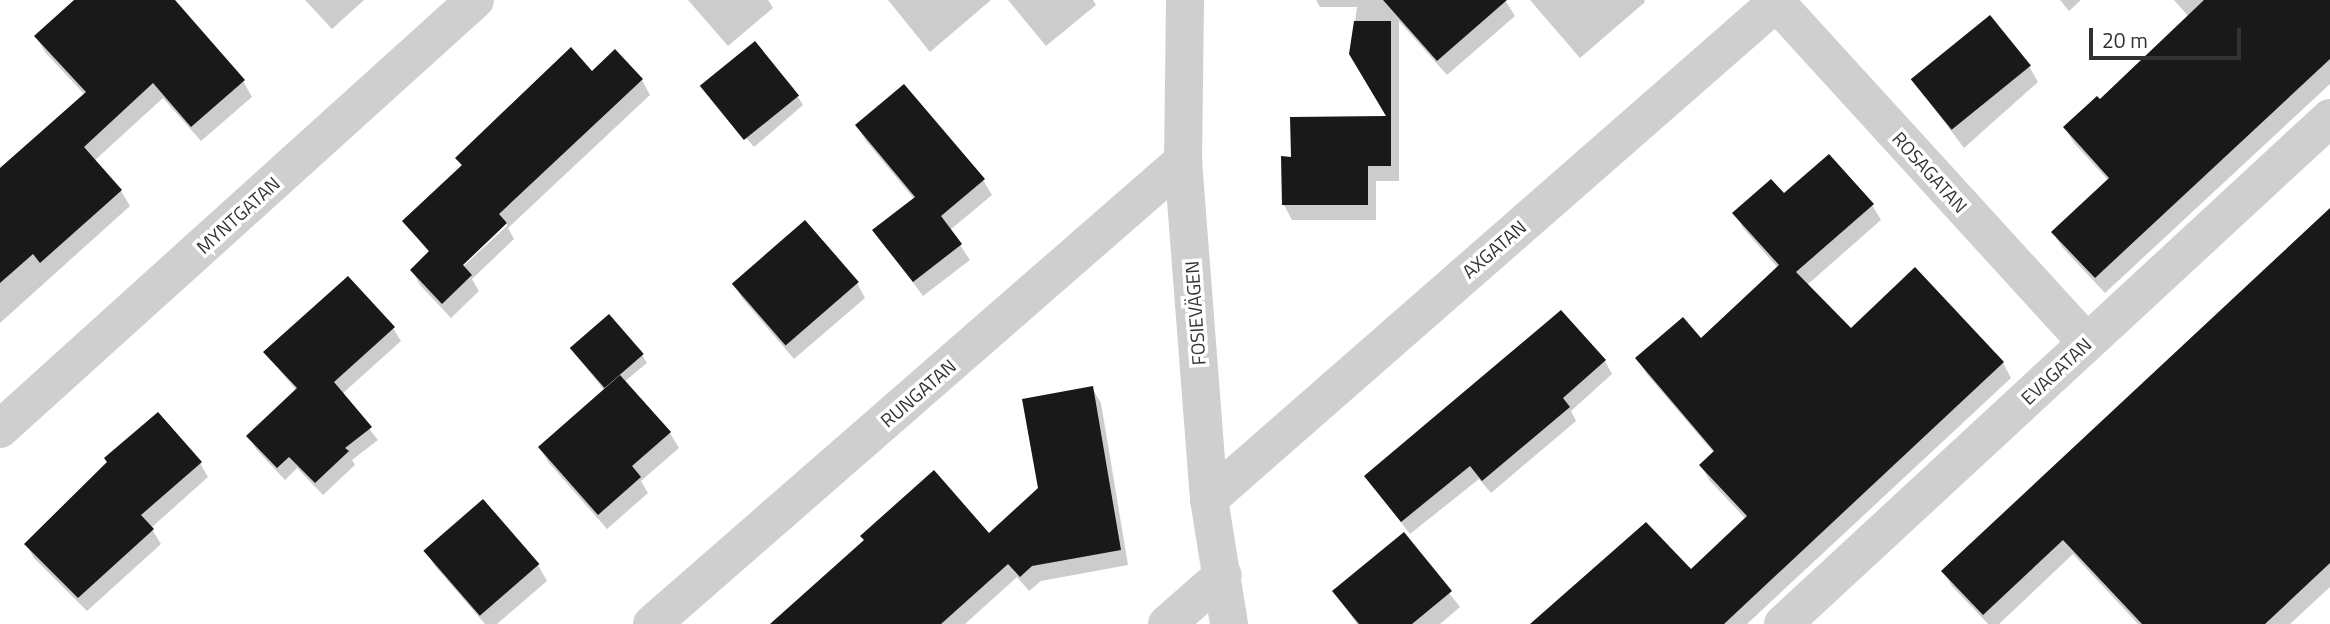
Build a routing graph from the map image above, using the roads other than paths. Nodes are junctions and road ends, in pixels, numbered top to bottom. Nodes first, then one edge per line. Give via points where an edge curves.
1 (475, 0) edge
2 (1185, 0) edge
3 (1776, 1) edge
4 (2330, 118) edge
5 (1183, 161) junction
6 (2087, 343) junction
7 (0, 429) edge
8 (1209, 499) junction
9 (1223, 575) junction
10 (652, 624) edge
11 (1167, 624) edge
12 (1229, 624) edge
13 (1783, 624) edge

1 - 7 street, MYNTGATAN
2 - 5 street, FOSIEVÄGEN
3 - 6 street, ROSAGATAN
3 - 8 street, AXGATAN
4 - 6 street, EVAGATAN
5 - 8 street, FOSIEVÄGEN
5 - 10 street, RUNGATAN
6 - 13 street, EVAGATAN
8 - 9 street, FOSIEVÄGEN
9 - 11 street
9 - 12 street, FOSIEVÄGEN

